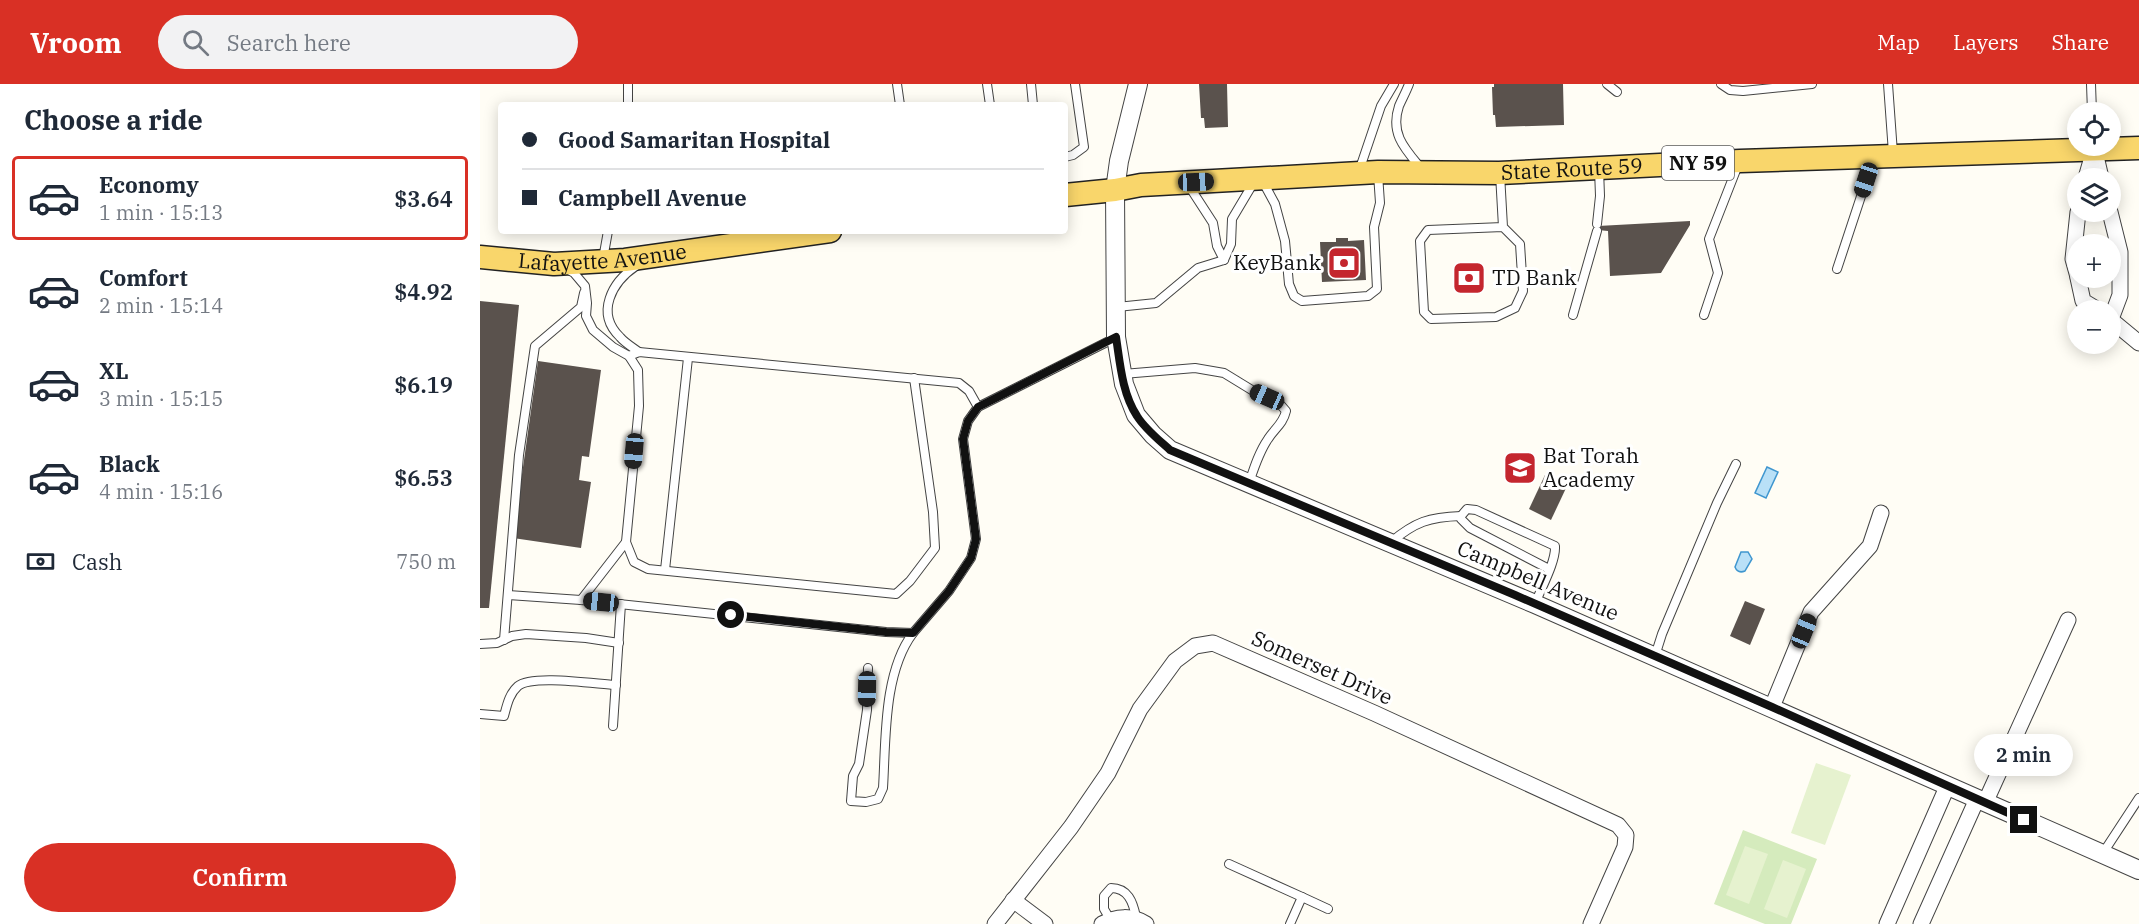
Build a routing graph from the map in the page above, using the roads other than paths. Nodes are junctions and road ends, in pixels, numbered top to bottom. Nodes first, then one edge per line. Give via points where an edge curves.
1 (628, 84) edge
2 (897, 84) edge
3 (987, 84) edge
4 (1031, 84) edge
5 (1075, 84) edge
6 (1138, 84) edge
7 (1394, 84) edge
8 (1409, 84) edge
9 (1607, 84) edge
10 (1721, 84) edge
11 (1812, 84) edge
12 (1888, 84) edge
13 (2091, 84) edge
14 (1765, 86) edge
15 (1617, 92) dead end
16 (628, 102) edge
17 (900, 102) edge
18 (990, 102) edge
19 (1034, 102) edge
20 (2092, 102) edge
21 (2121, 148) edge
22 (2139, 148) edge
23 (2067, 149) edge
24 (1068, 156) edge
25 (1883, 158) junction
26 (1740, 161) junction
27 (1599, 167) junction
28 (1422, 171) junction
29 (1500, 172) junction
30 (1368, 173) junction
31 (1258, 179) junction
32 (1187, 182) junction
33 (1116, 190) junction
34 (1068, 195) edge
35 (2112, 222) edge
36 (1503, 227) junction
37 (608, 234) edge
38 (809, 234) edge
39 (658, 256) junction
40 (480, 257) edge
41 (1224, 260) junction
42 (603, 261) junction
43 (554, 264) junction
44 (1837, 269) dead end
45 (585, 286) junction
46 (2118, 300) edge
47 (1116, 307) junction
48 (1573, 315) dead end
49 (1704, 315) dead end
50 (2121, 328) edge
51 (1116, 337) junction
52 (2139, 343) edge
53 (639, 352) junction
54 (629, 356) junction
55 (688, 358) junction
56 (1122, 374) junction
57 (914, 378) junction
58 (978, 407) junction
59 (1736, 464) dead end
60 (1249, 483) junction
61 (1881, 513) dead end
62 (1461, 516) junction
63 (626, 542) junction
64 (1391, 543) junction
65 (1549, 569) junction
66 (665, 570) junction
67 (508, 595) junction
68 (581, 600) junction
69 (621, 604) junction
70 (1535, 604) junction
71 (2068, 620) dead end
72 (913, 633) junction
73 (504, 640) junction
74 (619, 643) junction
75 (480, 644) edge
76 (1655, 656) junction
77 (868, 668) dead end
78 (616, 685) junction
79 (1772, 707) junction
80 (480, 714) edge
81 (613, 726) dead end
82 (1947, 787) junction
83 (2139, 798) edge
84 (1981, 801) junction
85 (2102, 855) junction
86 (1229, 864) dead end
87 (2139, 870) edge
88 (1302, 897) junction
89 (1013, 900) junction
90 (1328, 909) dead end
91 (1141, 921) edge
92 (1106, 922) edge
93 (995, 924) edge
94 (1046, 924) edge
95 (1290, 924) edge
96 (1591, 924) edge
97 (1887, 924) edge
98 (1921, 924) edge

1 - 16 lane
2 - 17 lane
3 - 18 lane
4 - 19 lane
5 - 24 lane via 1084,147
6 - 33 street, Campbell Avenue
7 - 30 lane via 1381,106
8 - 28 lane via 1399,106 1395,130
9 - 15 lane
10 - 14 lane via 1730,90
11 - 14 lane
12 - 25 lane
13 - 20 lane
21 - 22 main road, State Route 59 / NY 59
23 - 25 main road, State Route 59 / NY 59
25 - 26 main road, State Route 59 / NY 59
25 - 44 lane
26 - 27 main road, State Route 59 / NY 59
26 - 49 lane via 1709,239 1718,273
27 - 29 main road, State Route 59 / NY 59
27 - 48 lane via 1597,227
28 - 29 main road, State Route 59 / NY 59
28 - 30 main road, State Route 59 / NY 59
29 - 36 lane
30 - 31 main road, State Route 59 / NY 59
30 - 31 lane via 1380,203 1374,227 1377,289 1368,296 1302,301 1294,296 1289,284 1285,241 1275,204
31 - 32 main road, State Route 59 / NY 59
31 - 41 lane via 1232,219 1231,244
32 - 33 main road, State Route 59 / NY 59
32 - 41 lane via 1213,223
33 - 34 main road, NY 59
33 - 47 street, Campbell Avenue
35 - 46 street via 2120,252
36 - 36 lane via 1520,244 1523,291 1515,308 1496,317 1431,320 1424,312 1420,241 1428,230
37 - 42 lane
38 - 39 main road, Lafayette Avenue
39 - 42 main road, Lafayette Avenue
39 - 53 lane via 624,274 613,288 608,307 610,323 619,337
40 - 43 main road, Lafayette Avenue
41 - 47 lane via 1198,268 1156,303
42 - 43 main road, Lafayette Avenue
43 - 45 lane via 574,273
45 - 54 lane via 586,316 593,330
45 - 67 lane via 580,307 535,346 519,455
47 - 51 street, Campbell Avenue
50 - 52 street
51 - 56 street, Campbell Avenue
51 - 58 lane
53 - 54 lane
53 - 55 lane
54 - 63 lane via 638,370 639,406
55 - 57 lane
55 - 66 lane
56 - 60 street, Campbell Avenue via 1136,415 1170,450
56 - 60 lane via 1195,368 1224,374 1279,403 1286,411 1283,422 1268,438
57 - 58 lane via 959,383 969,390
57 - 66 lane via 933,512 934,548 896,594
58 - 72 lane via 968,421 963,439 976,539 971,558
59 - 76 lane
60 - 64 street, Campbell Avenue
61 - 79 street via 1870,546 1811,612
62 - 64 lane via 1410,526
62 - 65 lane via 1470,528
62 - 65 lane via 1467,509 1476,510 1551,543 1556,549
63 - 66 lane via 633,562 648,569
63 - 68 lane
64 - 70 street, Campbell Avenue
65 - 70 lane
67 - 68 lane
67 - 73 lane
68 - 69 lane
69 - 72 lane
69 - 74 lane
70 - 76 street, Campbell Avenue
71 - 84 street
72 - 77 lane via 892,682 883,788 878,799 851,801 867,710
73 - 74 lane via 526,634
73 - 75 lane
74 - 78 lane
76 - 79 street, Campbell Avenue
78 - 80 lane via 530,681 519,684 511,694 504,716
78 - 81 lane
79 - 82 street, Campbell Avenue
82 - 84 street, Campbell Avenue
82 - 97 street
83 - 85 lane
84 - 85 street, Campbell Avenue
84 - 98 street
85 - 87 street, Campbell Avenue
86 - 88 lane
88 - 90 lane
88 - 95 lane
89 - 93 street, Somerset Drive
89 - 94 street
89 - 96 street, Somerset Drive via 1108,773 1140,709 1175,661 1195,646 1213,643 1618,825 1626,835 1625,847
91 - 92 street
91 - 92 lane via 1129,896 1119,888 1111,888 1104,896

